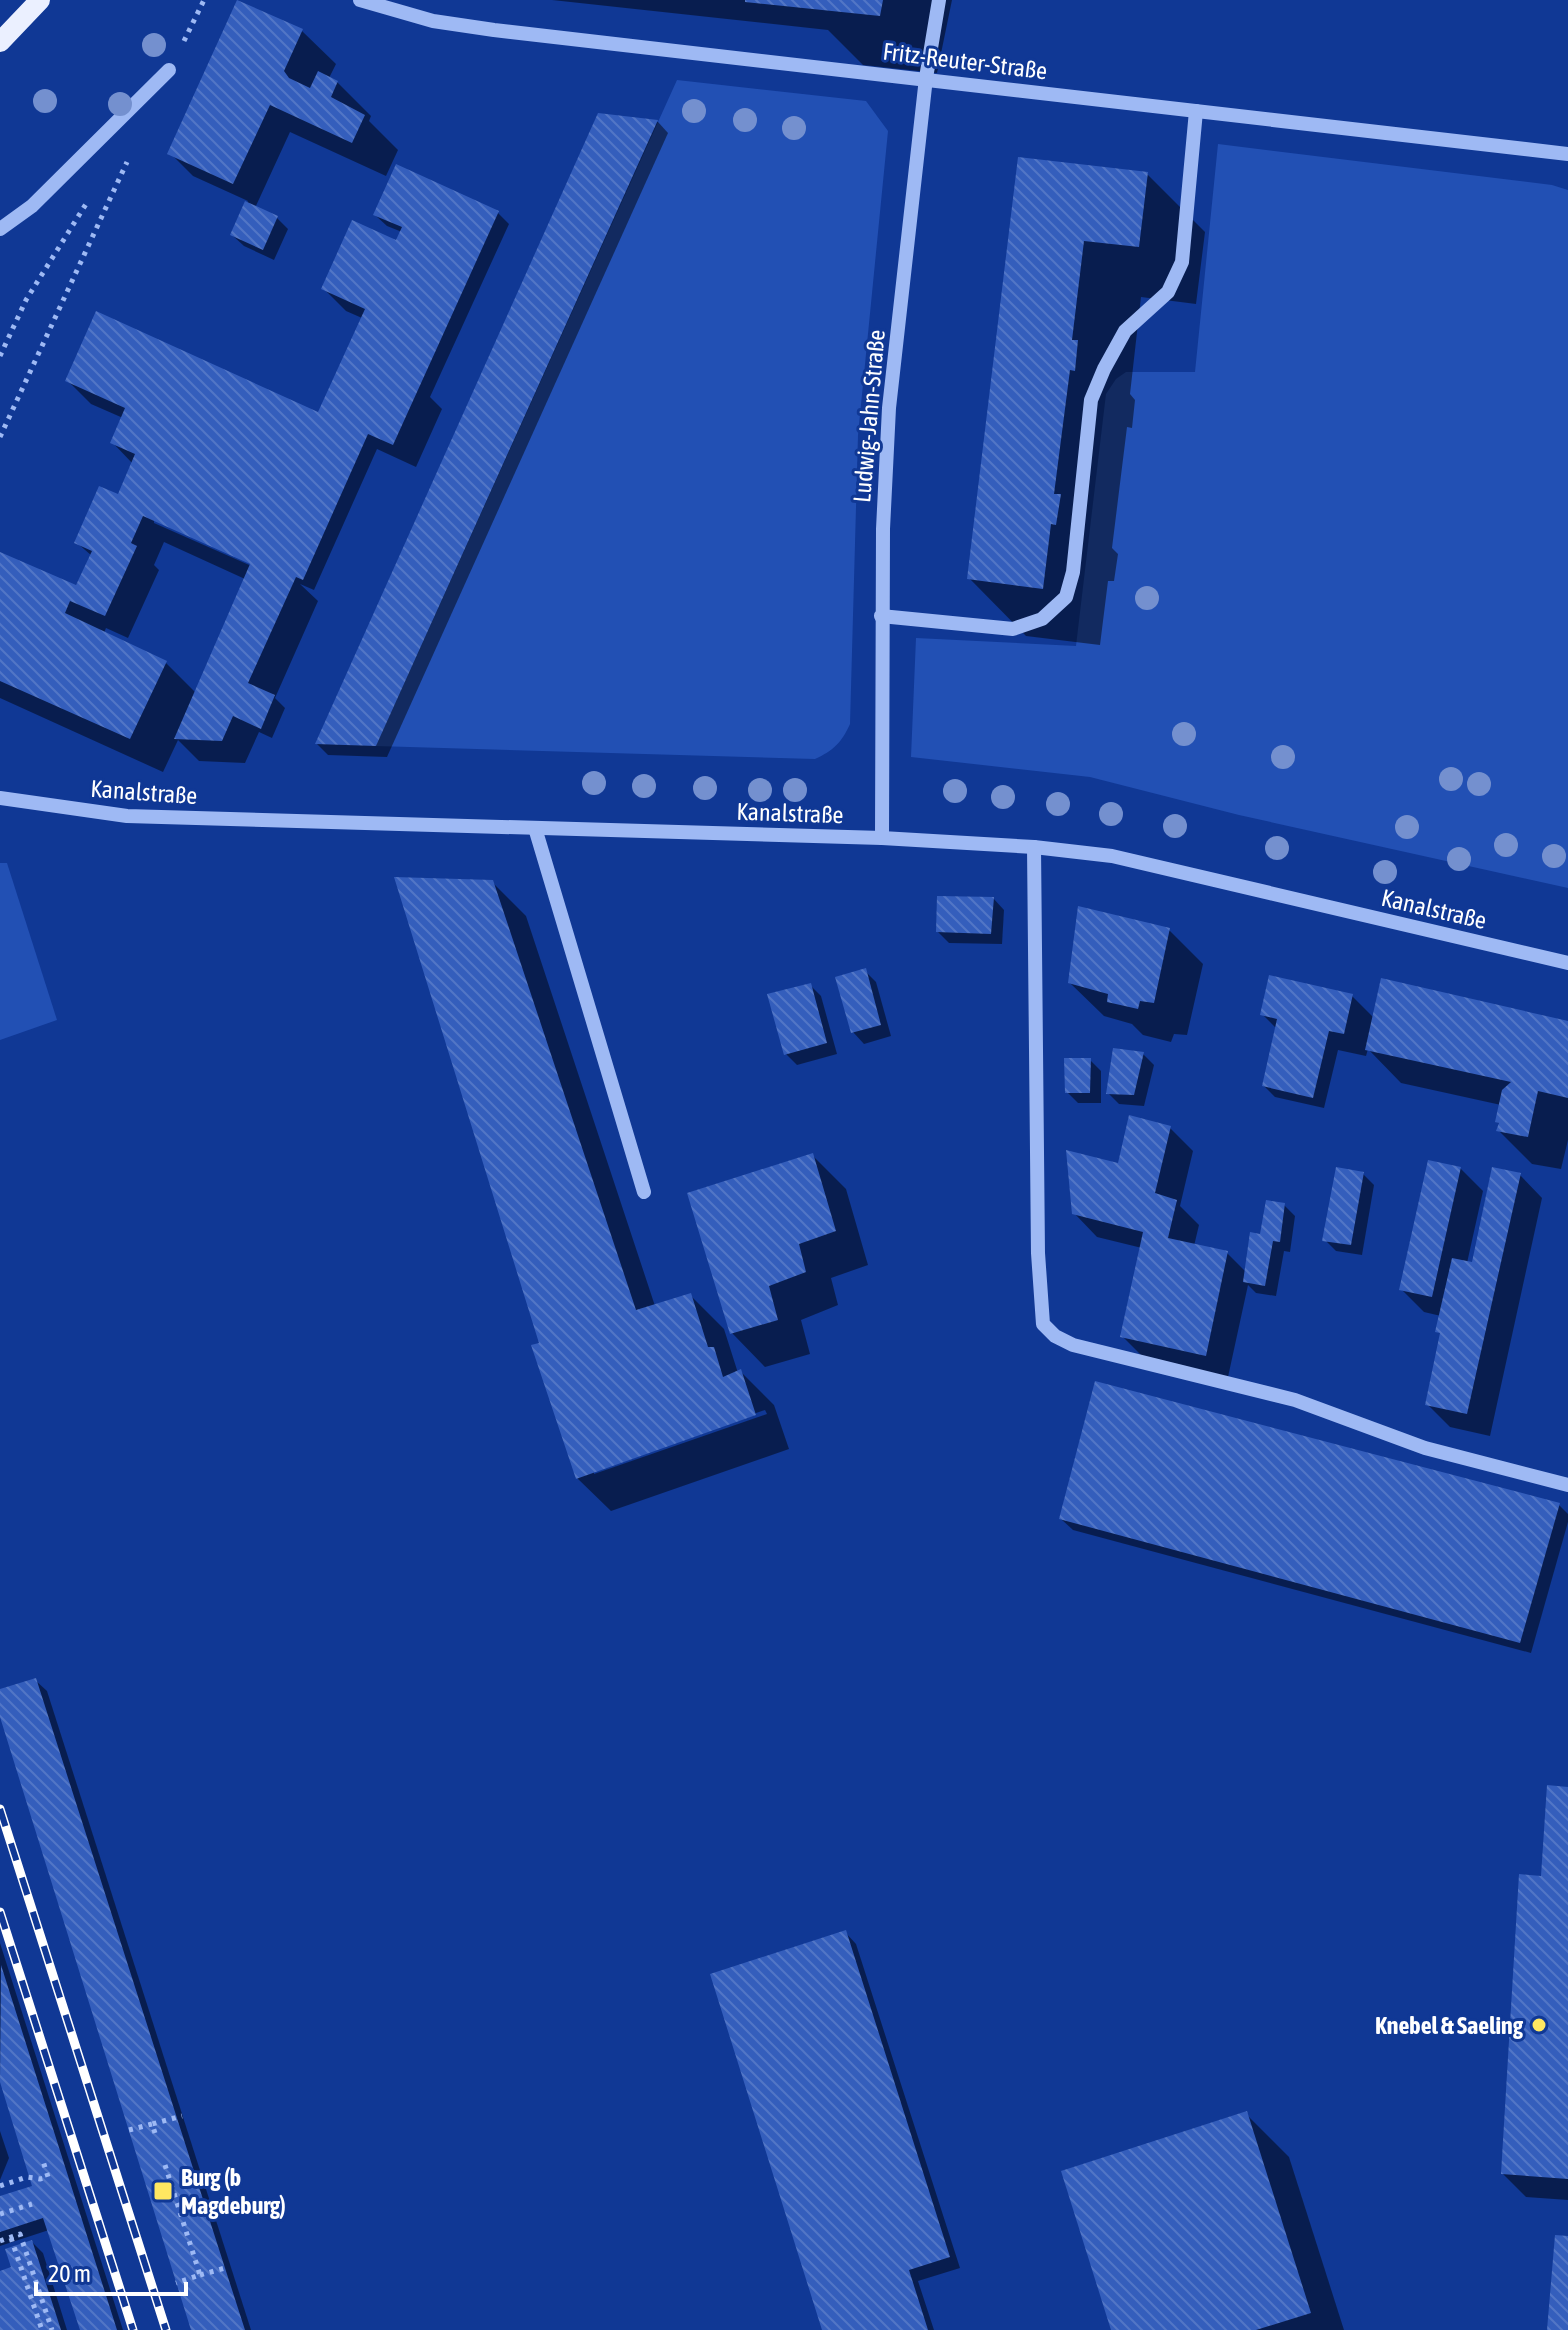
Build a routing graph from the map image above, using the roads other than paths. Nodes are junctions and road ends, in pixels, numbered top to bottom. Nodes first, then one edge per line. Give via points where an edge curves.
1 (40, 0) edge
2 (360, 0) edge
3 (939, 0) edge
4 (0, 42) edge
5 (169, 70) road end
6 (926, 78) junction
7 (1196, 111) junction
8 (1568, 154) edge
9 (0, 229) edge
10 (881, 616) junction
11 (0, 798) edge
12 (535, 828) junction
13 (882, 838) junction
14 (1034, 847) junction
15 (1568, 963) edge
16 (644, 1192) dead end
17 (1568, 1485) edge

1 - 4 main road
2 - 6 street, Fritz-Reuter-Straße via 433,21 494,30
3 - 6 street, Ludwig-Jahn-Straße
5 - 9 street via 32,206
6 - 7 street, Fritz-Reuter-Straße
6 - 10 street, Ludwig-Jahn-Straße via 889,408
7 - 8 street, Fritz-Reuter-Straße
7 - 10 street via 1182,262 1168,292 1125,331 1091,400 1066,597 1042,619 1013,629
10 - 13 street, Ludwig-Jahn-Straße
11 - 12 street, Kanalstraße via 127,816
12 - 13 street, Kanalstraße
12 - 16 street
13 - 14 street, Kanalstraße
14 - 15 street, Kanalstraße via 1127,859
14 - 17 street via 1043,1324 1073,1345 1295,1400 1425,1448

